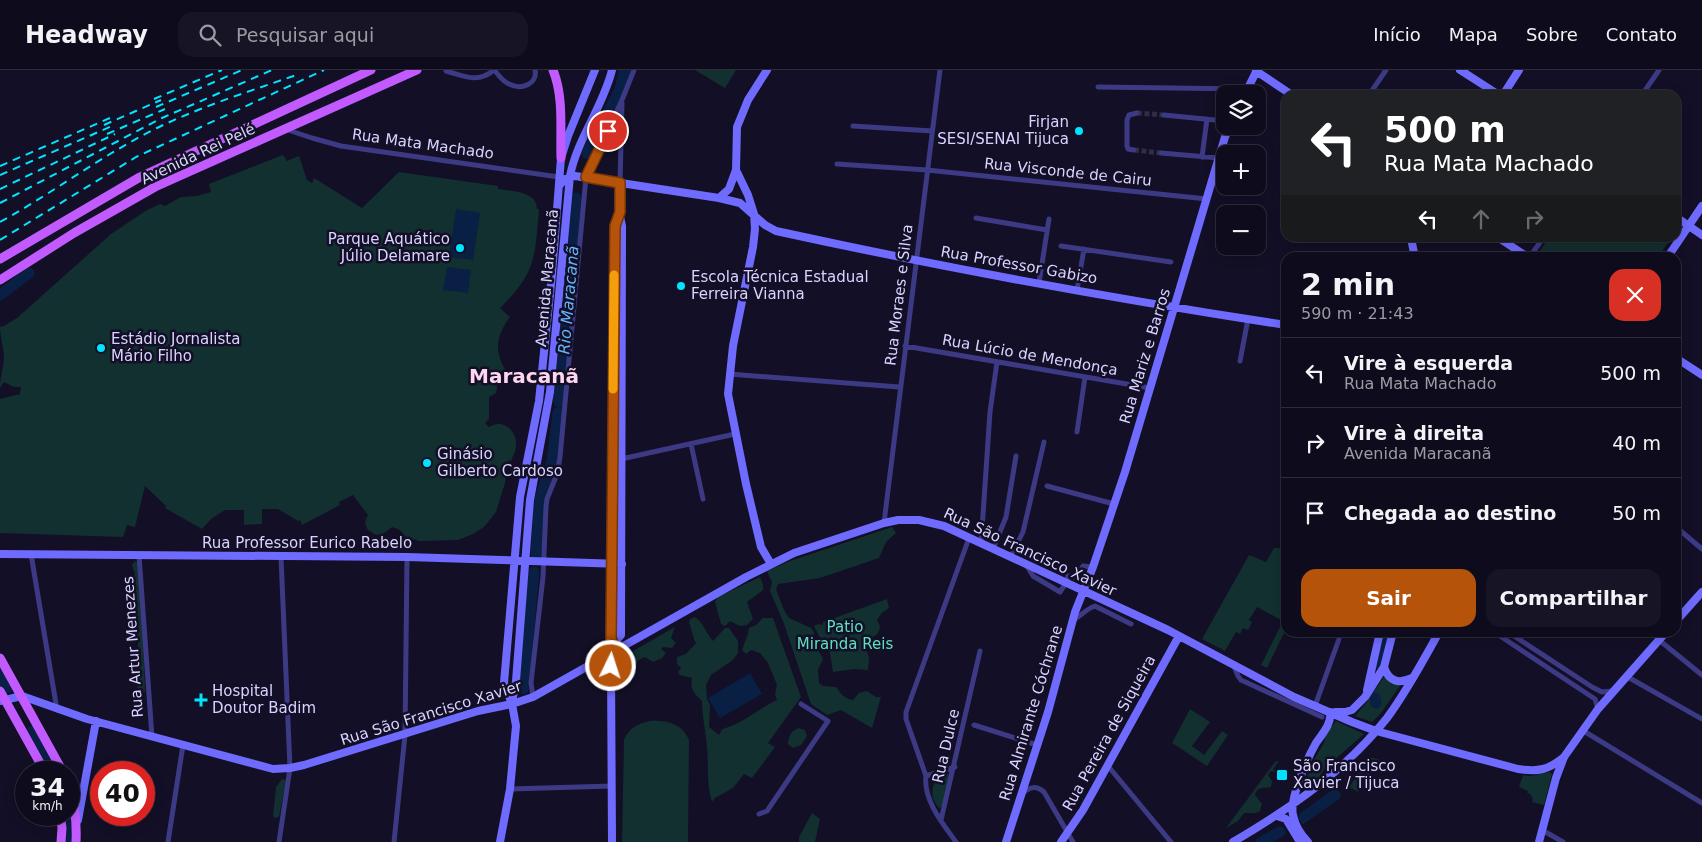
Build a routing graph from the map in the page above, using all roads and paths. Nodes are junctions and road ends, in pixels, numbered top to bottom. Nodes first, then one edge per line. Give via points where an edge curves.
1 (371, 70) edge
2 (417, 70) edge
3 (494, 70) edge
4 (535, 70) edge
5 (553, 70) edge
6 (595, 70) edge
7 (612, 70) edge
8 (634, 70) edge
9 (767, 70) edge
10 (940, 70) edge
11 (1386, 70) edge
12 (1460, 70) edge
13 (1519, 70) edge
14 (1659, 70) edge
15 (446, 71) edge
16 (1256, 71) edge
17 (1249, 85) edge
18 (1098, 87) dead end
19 (1216, 88) edge
20 (1284, 90) edge
21 (1372, 90) edge
22 (1491, 90) edge
23 (1506, 90) edge
24 (1645, 90) edge
25 (622, 100) junction
26 (1137, 113) dead end
27 (1164, 115) tunnel mouth
28 (1207, 119) junction
29 (1216, 120) edge
30 (853, 126) dead end
31 (285, 129) junction
32 (932, 131) junction
33 (1134, 150) dead end
34 (1161, 153) tunnel mouth
35 (1202, 157) junction
36 (561, 158) junction
37 (1216, 158) edge
38 (837, 164) dead end
39 (1216, 165) edge
40 (736, 170) junction
41 (927, 170) junction
42 (570, 176) junction
43 (559, 177) junction
44 (586, 177) junction
45 (620, 183) junction
46 (559, 188) junction
47 (719, 198) junction
48 (1207, 198) junction
49 (1702, 206) edge
50 (86, 209) junction
51 (754, 214) junction
52 (976, 218) dead end
53 (1049, 218) dead end
54 (1681, 220) edge
55 (1689, 225) junction
56 (81, 228) junction
57 (1047, 230) junction
58 (1702, 235) edge
59 (1681, 237) edge
60 (1505, 242) edge
61 (1061, 246) dead end
62 (1084, 249) junction
63 (1520, 252) edge
64 (0, 259) edge
65 (917, 261) junction
66 (1171, 262) dead end
67 (562, 274) junction
68 (575, 276) junction
69 (0, 280) edge
70 (1038, 283) junction
71 (1077, 290) junction
72 (1175, 307) junction
73 (1248, 319) junction
74 (1281, 324) edge
75 (905, 346) junction
76 (618, 355) junction
77 (1240, 361) dead end
78 (1681, 361) edge
79 (997, 362) junction
80 (729, 374) junction
81 (1702, 375) edge
82 (1086, 377) junction
83 (899, 387) junction
84 (1150, 388) junction
85 (1077, 432) dead end
86 (735, 434) junction
87 (1044, 442) dead end
88 (691, 444) junction
89 (1016, 456) dead end
90 (622, 460) junction
91 (612, 461) junction
92 (1047, 486) dead end
93 (702, 499) dead end
94 (1114, 504) junction
95 (884, 523) junction
96 (1681, 530) edge
97 (969, 538) junction
98 (981, 544) junction
99 (993, 549) junction
100 (1702, 549) edge
101 (0, 554) edge
102 (31, 554) junction
103 (140, 555) junction
104 (281, 557) junction
105 (407, 557) junction
106 (1010, 558) junction
107 (515, 560) junction
108 (526, 560) junction
109 (544, 561) junction
110 (613, 564) junction
111 (622, 564) junction
112 (771, 564) junction
113 (1093, 567) junction
114 (1066, 583) junction
115 (1082, 592) junction
116 (1702, 592) edge
117 (617, 606) junction
118 (1681, 615) edge
119 (1072, 620) junction
120 (1131, 624) dead end
121 (1179, 636) junction
122 (1379, 637) edge
123 (1392, 637) edge
124 (1436, 637) edge
125 (1502, 637) edge
126 (1516, 637) edge
127 (1662, 637) edge
128 (1339, 639) dead end
129 (1659, 640) junction
130 (980, 651) dead end
131 (612, 653) junction
132 (0, 658) edge
133 (1234, 666) junction
134 (1384, 667) junction
135 (1702, 675) edge
136 (1626, 676) junction
137 (1414, 677) junction
138 (0, 691) edge
139 (1612, 691) junction
140 (22, 696) junction
141 (533, 697) junction
142 (1365, 697) junction
143 (3, 700) edge
144 (512, 704) junction
145 (801, 704) dead end
146 (1315, 706) junction
147 (1598, 708) junction
148 (57, 710) junction
149 (1330, 712) junction
150 (1322, 717) dead end
151 (1702, 719) edge
152 (96, 721) junction
153 (974, 725) dead end
154 (1582, 730) junction
155 (1376, 731) junction
156 (405, 735) junction
157 (152, 737) junction
158 (183, 745) junction
159 (1037, 745) junction
160 (1564, 756) junction
161 (39, 761) edge
162 (57, 761) edge
163 (1108, 766) junction
164 (955, 767) junction
165 (290, 768) junction
166 (926, 776) junction
167 (612, 786) junction
168 (510, 789) junction
169 (1021, 795) junction
170 (1702, 803) edge
171 (1293, 805) junction
172 (80, 806) edge
173 (759, 814) dead end
174 (1277, 816) junction
175 (941, 821) junction
176 (62, 826) edge
177 (77, 826) edge
178 (1542, 830) junction
179 (1067, 833) junction
180 (61, 842) edge
181 (76, 842) edge
182 (168, 842) edge
183 (279, 842) edge
184 (394, 842) edge
185 (500, 842) edge
186 (612, 842) edge
187 (956, 842) edge
188 (1006, 842) edge
189 (1061, 842) edge
190 (1073, 842) edge
191 (1171, 842) edge
192 (1233, 842) edge
193 (1300, 842) edge
194 (1308, 842) edge
195 (1539, 842) edge
196 (1563, 842) edge

1 - 50 main road, Avenida Rei Pelé via 176,160
2 - 31 main road, Avenida Rei Pelé
3 - 4 street, bridge via 506,83 518,87 532,81
3 - 15 street via 481,78
5 - 36 main road via 559,92
6 - 36 street, Avenida Maracanã
7 - 42 street, Avenida Maracanã via 574,159
8 - 25 street, Avenida Maracanã
9 - 40 street via 748,100 738,127
10 - 32 street, Rua Moraes e Silva
11 - 21 street
12 - 22 street
13 - 23 street
14 - 24 street
16 - 17 street
16 - 20 street
18 - 19 street
25 - 44 street, Avenida Maracanã
25 - 45 street
26 - 33 street via 1129,115 1128,120 1127,146
27 - 28 street
28 - 29 street
28 - 35 street
30 - 32 street
31 - 43 street, Rua Mata Machado via 341,146
31 - 56 main road, Avenida Rei Pelé via 155,188
32 - 41 street, Rua Moraes e Silva
34 - 35 street
35 - 37 street
36 - 43 street, Avenida Maracanã
38 - 41 street, Rua Visconde de Cairu
39 - 48 street, Rua Mariz e Barros
40 - 47 street via 729,189
40 - 51 street
41 - 48 street, Rua Visconde de Cairu
41 - 65 street, Rua Moraes e Silva
42 - 44 street
42 - 46 street
42 - 67 street, Avenida Maracanã
43 - 46 street, Avenida Maracanã
44 - 45 street
44 - 68 street, Avenida Maracanã
45 - 47 street
45 - 76 street
46 - 107 street, Avenida Maracanã via 539,401 520,497
47 - 51 street via 740,203
48 - 72 street, Rua Mariz e Barros
49 - 55 street
50 - 56 main road
50 - 64 main road, Avenida Rei Pelé
51 - 65 street, Rua Professor Gabizo via 776,231
51 - 80 street via 753,246
52 - 57 street
53 - 57 street
54 - 55 street
55 - 58 street
55 - 59 street
56 - 69 main road, Avenida Rei Pelé
57 - 70 street
60 - 63 street
61 - 62 street
62 - 66 street
62 - 71 street
65 - 70 street, Rua Professor Gabizo
65 - 75 street, Rua Moraes e Silva
67 - 68 street
67 - 108 street, Avenida Maracanã via 550,392 530,500
68 - 109 street, Avenida Maracanã via 560,457 547,499
70 - 71 street, Rua Professor Gabizo
71 - 72 street, Rua Professor Gabizo
72 - 73 street, Rua Professor Gabizo
72 - 84 street, Rua Mariz e Barros
73 - 74 street, Rua Professor Gabizo
73 - 77 street
75 - 79 street, Rua Lúcio de Mendonça
75 - 83 street, Rua Moraes e Silva
76 - 90 street
76 - 91 street
78 - 81 street
79 - 82 street, Rua Lúcio de Mendonça
79 - 98 street via 990,412
80 - 83 street
80 - 86 street via 728,394
82 - 84 street, Rua Lúcio de Mendonça
82 - 85 street
83 - 95 street, Rua Moraes e Silva
84 - 94 street, Rua Mariz e Barros
86 - 88 street
86 - 112 street via 761,547
87 - 106 street via 1023,532
88 - 90 street
88 - 93 street
89 - 99 street via 1006,517
90 - 91 street
90 - 111 street
91 - 110 street
92 - 94 street
94 - 113 street, Rua Mariz e Barros
95 - 97 street, Rua São Francisco Xavier via 908,519 931,522
95 - 112 street, Rua São Francisco Xavier
96 - 100 street
97 - 98 street, Rua São Francisco Xavier
97 - 166 street via 908,705 906,719
98 - 99 street, Rua São Francisco Xavier
99 - 106 street, Rua São Francisco Xavier
101 - 102 street, Rua Professor Eurico Rabelo
102 - 103 street, Rua Professor Eurico Rabelo
102 - 148 street
103 - 104 street, Rua Professor Eurico Rabelo
103 - 157 street, Rua Artur Menezes
104 - 105 street, Rua Professor Eurico Rabelo
104 - 165 street
105 - 107 street, Rua Professor Eurico Rabelo
105 - 156 street
106 - 114 street, Rua São Francisco Xavier
107 - 108 street, Rua Professor Eurico Rabelo
107 - 144 street, Avenida Maracanã via 504,682
108 - 109 street, Rua Professor Eurico Rabelo
108 - 144 street, Avenida Maracanã
109 - 110 street, Rua Professor Eurico Rabelo
109 - 141 street, Avenida Maracanã via 531,683
110 - 111 street, Rua Professor Eurico Rabelo
110 - 117 street
111 - 117 street
112 - 131 street, Rua São Francisco Xavier
113 - 114 street via 1083,566 1077,576 1068,576
113 - 115 street, Rua Mariz e Barros
114 - 115 street, Rua São Francisco Xavier
115 - 119 street, Rua Almirante Cóchrane
115 - 121 street, Rua São Francisco Xavier
116 - 118 street
117 - 131 street via 621,635 613,644
119 - 120 street via 1095,606
119 - 159 street, Rua Almirante Cóchrane
121 - 133 street, Rua São Francisco Xavier
121 - 163 street, Rua Pereira de Siqueira
122 - 142 street
123 - 134 street
124 - 137 street
125 - 147 street via 1595,699
126 - 139 street via 1592,687 1602,692
127 - 129 street
128 - 146 street
129 - 135 street
129 - 136 street
130 - 164 street, Rua Dulce
131 - 141 street, Rua São Francisco Xavier
131 - 167 street
132 - 140 main road
133 - 146 street, Rua São Francisco Xavier
133 - 150 street via 1241,680
134 - 137 street via 1394,680
134 - 142 street
136 - 139 street
136 - 151 street
137 - 155 street
138 - 143 main road
139 - 147 street
140 - 143 street
140 - 148 street, Rua São Francisco Xavier
140 - 162 main road
141 - 144 street, Rua São Francisco Xavier
142 - 149 street via 1352,710
143 - 161 main road
144 - 156 street, Rua São Francisco Xavier via 478,711
144 - 168 street, Avenida Maracanã via 516,726
145 - 173 street via 828,721 790,779 767,810
146 - 149 street, Rua São Francisco Xavier
147 - 154 street
148 - 152 street, Rua São Francisco Xavier
149 - 155 street, Rua São Francisco Xavier
149 - 171 street via 1329,723 1302,770
152 - 157 street, Rua São Francisco Xavier
152 - 172 street
153 - 159 street
154 - 160 street
154 - 170 street
155 - 160 street, Rua São Francisco Xavier via 1518,769 1545,769
155 - 171 street via 1344,765
156 - 165 street, Rua São Francisco Xavier
156 - 184 street
157 - 158 street, Rua São Francisco Xavier
158 - 165 street, Rua São Francisco Xavier via 268,768
158 - 182 street
159 - 169 street, Rua Almirante Cóchrane
160 - 178 street
163 - 179 street, Rua Pereira de Siqueira
163 - 191 street
164 - 166 street
164 - 175 street, Rua Dulce
165 - 183 street
166 - 175 street via 925,786
167 - 168 street
167 - 186 street
168 - 185 street, Avenida Maracanã
169 - 179 street via 1034,787 1044,792
169 - 188 street, Rua Almirante Cóchrane
171 - 174 street
171 - 194 street via 1293,816
174 - 192 street
174 - 193 street via 1286,819
175 - 187 street
176 - 180 main road
177 - 181 main road
178 - 195 street
178 - 196 street
179 - 189 street, Rua Pereira de Siqueira
179 - 190 street

